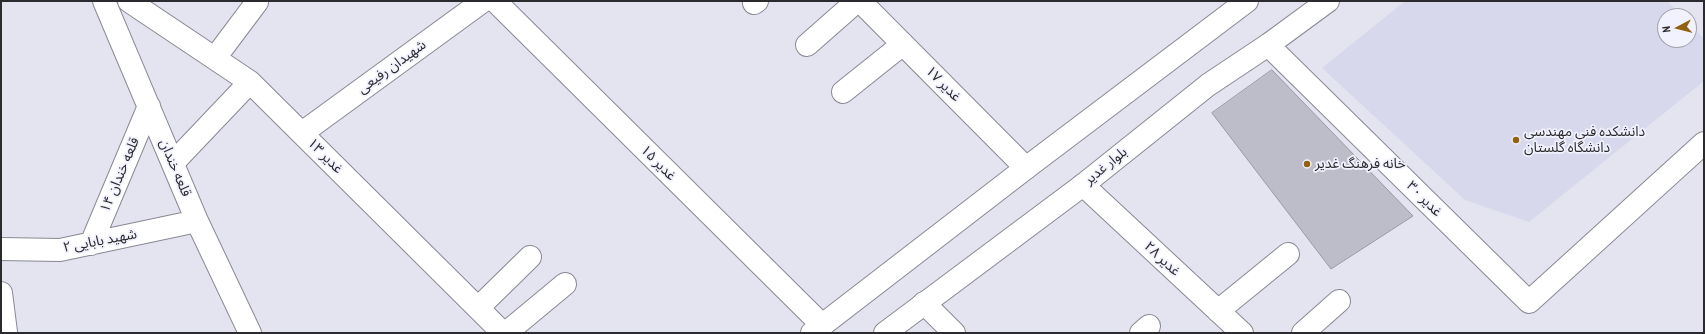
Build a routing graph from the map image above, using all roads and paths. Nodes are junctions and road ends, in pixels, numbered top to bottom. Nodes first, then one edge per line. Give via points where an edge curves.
1 (104, 1) edge
2 (483, 1) edge
3 (495, 1) edge
4 (859, 1) edge
5 (1247, 1) edge
6 (1328, 1) edge
7 (134, 2) edge
8 (257, 2) edge
9 (903, 44) junction
10 (807, 45) dead end
11 (1268, 45) junction
12 (215, 58) junction
13 (250, 82) junction
14 (843, 92) dead end
15 (149, 106) junction
16 (302, 133) junction
17 (1704, 143) edge
18 (173, 163) junction
19 (1026, 168) junction
20 (1083, 185) junction
21 (197, 221) junction
22 (91, 244) junction
23 (1, 249) edge
24 (1288, 254) dead end
25 (530, 256) dead end
26 (564, 284) dead end
27 (1, 294) edge
28 (1339, 301) dead end
29 (924, 303) junction
30 (478, 308) junction
31 (1218, 311) junction
32 (817, 329) edge
33 (6, 332) dead end
34 (250, 333) edge
35 (503, 333) edge
36 (506, 333) edge
37 (885, 333) edge
38 (954, 333) edge
39 (1242, 333) edge
40 (1303, 333) edge

1 - 15 street, قلعه خندان
2 - 16 street, شهیدان رفیعی
3 - 32 street, ۱۵ غدیر
4 - 9 street, ۱۷ غدیر
4 - 10 street
5 - 19 street
6 - 11 street, بلوار غدیر
7 - 12 street, ۱۳ غدیر
8 - 12 street
9 - 14 street
9 - 19 street, ۱۷ غدیر
11 - 17 street, غدیر ۳۰ via 1529,302
11 - 20 street, بلوار غدیر via 1208,85
12 - 13 street, ۱۳ غدیر
13 - 16 street, ۱۳ غدیر
13 - 18 street
15 - 18 street, قلعه خندان
15 - 22 street, ۱۴ قلعه خندان
16 - 30 street, ۱۳ غدیر
18 - 21 street, قلعه خندان
19 - 32 street
20 - 29 street, بلوار غدیر
20 - 31 street, ۲۸ غدیر
21 - 22 street, ۲ شهید بابایی
21 - 34 street, قلعه خندان
22 - 23 street, ۲ شهید بابایی via 60,250
24 - 31 street
25 - 30 street
26 - 36 street
27 - 33 street
28 - 40 street
29 - 37 street, بلوار غدیر
29 - 38 street
30 - 35 street, ۱۳ غدیر
31 - 39 street, ۲۸ غدیر

